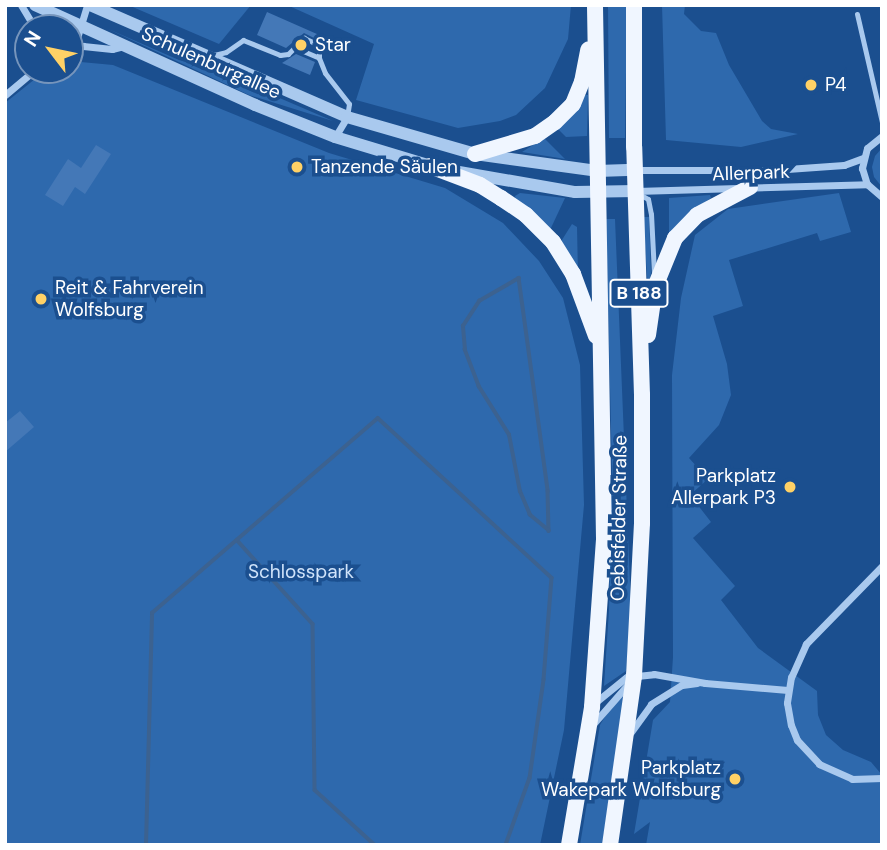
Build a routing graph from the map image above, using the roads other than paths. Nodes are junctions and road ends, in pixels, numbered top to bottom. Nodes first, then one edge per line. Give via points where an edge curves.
1 (35, 5) edge
2 (88, 5) edge
3 (634, 5) edge
4 (595, 9) edge
5 (51, 14) edge
6 (857, 14) dead end
7 (84, 31) edge
8 (124, 46) junction
9 (84, 47) edge
10 (296, 48) junction
11 (208, 57) junction
12 (319, 58) junction
13 (347, 117) junction
14 (882, 122) edge
15 (882, 136) edge
16 (335, 137) junction
17 (475, 154) junction
18 (863, 158) junction
19 (430, 166) junction
20 (635, 170) junction
21 (597, 172) junction
22 (867, 184) junction
23 (750, 187) junction
24 (636, 191) junction
25 (597, 192) junction
26 (882, 197) edge
27 (655, 287) junction
28 (601, 355) junction
29 (642, 395) junction
30 (882, 566) edge
31 (635, 676) junction
32 (705, 682) junction
33 (788, 690) junction
34 (593, 707) junction
35 (590, 731) junction
36 (628, 736) junction
37 (882, 778) edge
38 (569, 845) edge
39 (610, 845) edge

1 - 5 street, Schulenburgallee
2 - 11 street, Schulenburgallee
3 - 20 main road, B 188
4 - 17 main road via 582,82 573,104 535,136
4 - 21 main road, B 188
6 - 14 lane
7 - 8 street, Schulenburgallee
8 - 9 street via 111,50
8 - 16 street, Schulenburgallee
10 - 11 lane via 280,55 243,40
10 - 12 lane
10 - 12 lane via 304,38 312,41 320,45
11 - 13 street, Schulenburgallee
12 - 13 lane via 349,104
13 - 16 street
13 - 17 street, Schulenburgallee
15 - 18 street via 873,141
16 - 19 street, Schulenburgallee
17 - 21 street, Schulenburgallee
18 - 20 street, Allerpark via 844,165 773,170
18 - 22 street
19 - 25 street, Schulenburgallee via 545,188
19 - 28 main road via 502,198 553,242 573,274
20 - 21 street, Schulenburgallee
20 - 24 main road, B 188
21 - 25 main road, B 188
22 - 23 street, Allerpark
22 - 26 street
23 - 24 street, Allerpark
23 - 27 main road via 688,222 671,246
24 - 25 street, Schulenburgallee
24 - 27 lane via 648,199 652,214
24 - 29 main road, Oebisfelder Straße / B 188
25 - 28 main road, Oebisfelder Straße / B 188
27 - 29 main road
28 - 34 main road, Oebisfelder Straße / B 188 via 604,538
29 - 31 main road, Oebisfelder Straße / B 188
30 - 33 street via 806,645
31 - 32 street via 654,674
31 - 34 street via 607,689
31 - 35 street
31 - 36 main road, Oebisfelder Straße / B 188
32 - 33 street
32 - 36 street via 682,685 651,704
33 - 37 street via 790,725 819,764 852,779
34 - 35 main road, Oebisfelder Straße / B 188
35 - 38 main road, Oebisfelder Straße / B 188
36 - 39 main road, Oebisfelder Straße / B 188

